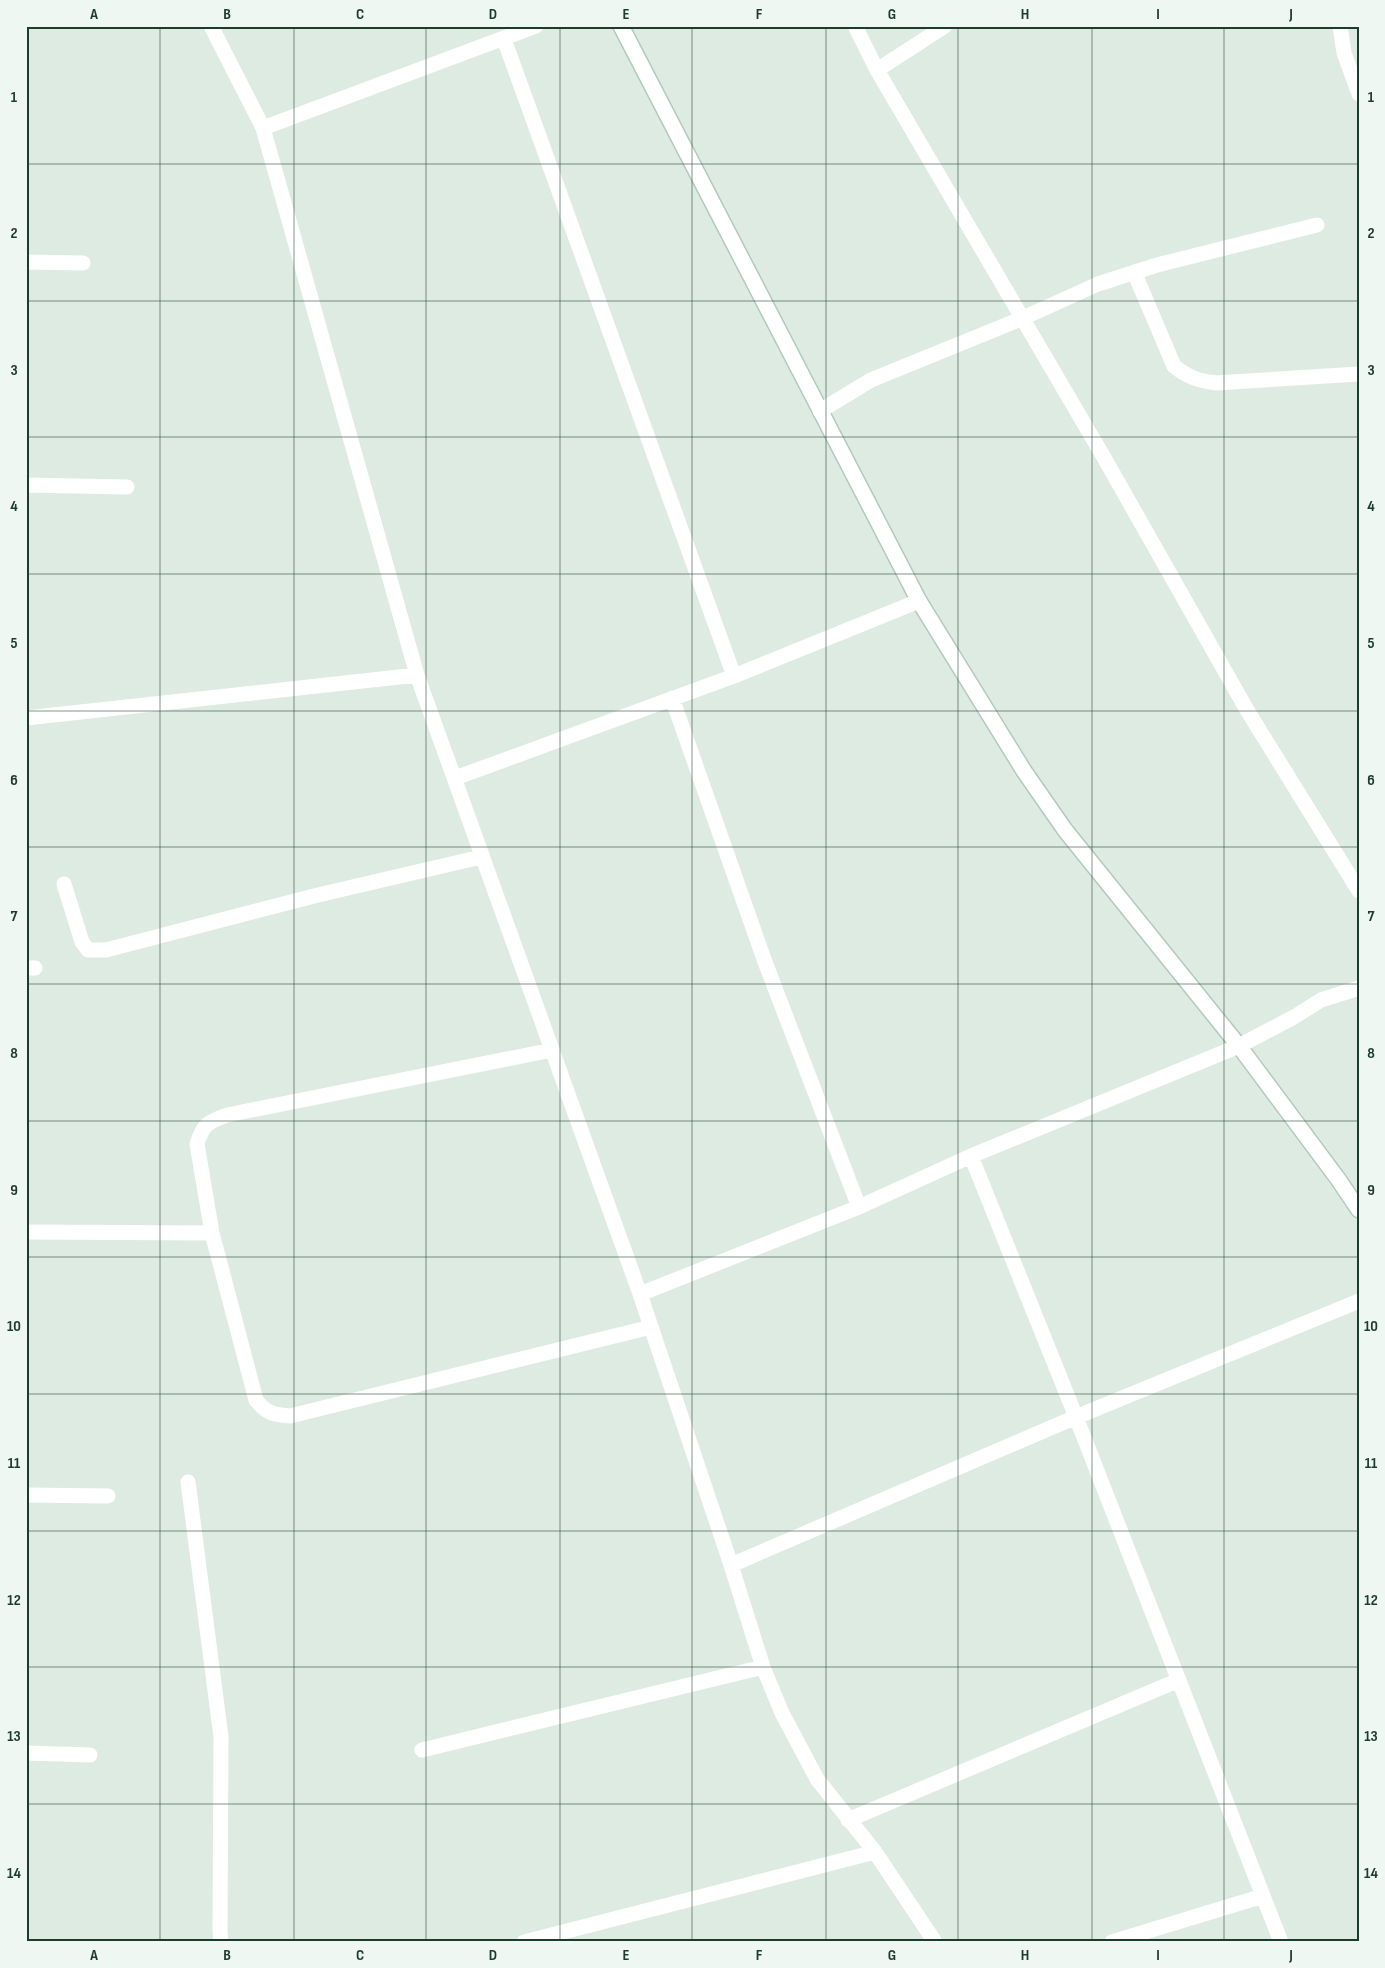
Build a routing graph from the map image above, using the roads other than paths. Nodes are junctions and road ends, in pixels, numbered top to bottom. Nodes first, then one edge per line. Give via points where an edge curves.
1 (211, 26) edge
2 (536, 26) edge
3 (621, 26) edge
4 (855, 26) edge
5 (945, 26) edge
6 (1340, 26) edge
7 (504, 39) junction
8 (877, 70) junction
9 (1359, 94) edge
10 (264, 128) junction
11 (1318, 226) dead end
12 (26, 262) edge
13 (84, 263) dead end
14 (1134, 272) junction
15 (1023, 318) junction
16 (1359, 374) edge
17 (820, 411) junction
18 (26, 485) edge
19 (127, 487) dead end
20 (919, 601) junction
21 (417, 675) junction
22 (734, 676) junction
23 (672, 698) junction
24 (26, 718) edge
25 (455, 778) junction
26 (482, 857) junction
27 (64, 884) dead end
28 (1359, 891) edge
29 (1359, 988) edge
30 (1239, 1046) junction
31 (552, 1050) junction
32 (971, 1156) junction
33 (859, 1207) junction
34 (1359, 1210) edge
35 (26, 1232) edge
36 (212, 1233) junction
37 (640, 1294) junction
38 (1359, 1301) edge
39 (651, 1327) junction
40 (1076, 1417) junction
41 (188, 1482) dead end
42 (26, 1496) edge
43 (108, 1496) dead end
44 (731, 1565) junction
45 (763, 1667) junction
46 (1179, 1680) junction
47 (422, 1750) dead end
48 (26, 1753) edge
49 (90, 1755) dead end
50 (848, 1820) junction
51 (874, 1852) junction
52 (1263, 1896) junction
53 (221, 1942) edge
54 (524, 1942) edge
55 (935, 1942) edge
56 (1112, 1942) edge
57 (1281, 1942) edge

1 - 10 street
2 - 7 street
3 - 17 street
4 - 8 street
5 - 8 street
6 - 9 street via 1344,53
7 - 10 street
7 - 22 street
8 - 15 street
10 - 21 street
11 - 14 street
12 - 13 street
14 - 15 street via 1098,284
14 - 16 street via 1174,366 1184,375 1201,382 1216,383
15 - 17 street via 871,380
15 - 28 street via 1247,710
17 - 20 street
18 - 19 street
20 - 22 street
20 - 30 street via 1024,771 1065,830
21 - 24 street
21 - 25 street
22 - 23 street
23 - 25 street
23 - 33 street via 765,962
25 - 26 street
26 - 27 street via 94,951 88,950 82,942
26 - 31 street
29 - 30 street via 1321,1000
30 - 32 street
30 - 34 street
31 - 36 street via 226,1115 208,1122 200,1131 196,1144
31 - 37 street
32 - 33 street
32 - 40 street
33 - 37 street
35 - 36 street
36 - 39 street via 256,1400 264,1410 274,1415 290,1416
37 - 39 street
38 - 40 street
39 - 44 street
40 - 44 street
40 - 46 street
41 - 53 street via 221,1737
42 - 43 street
44 - 45 street
45 - 47 street
45 - 50 street via 799,1748
46 - 50 street
46 - 52 street
48 - 49 street
50 - 51 street
51 - 54 street
51 - 55 street
52 - 56 street
52 - 57 street

